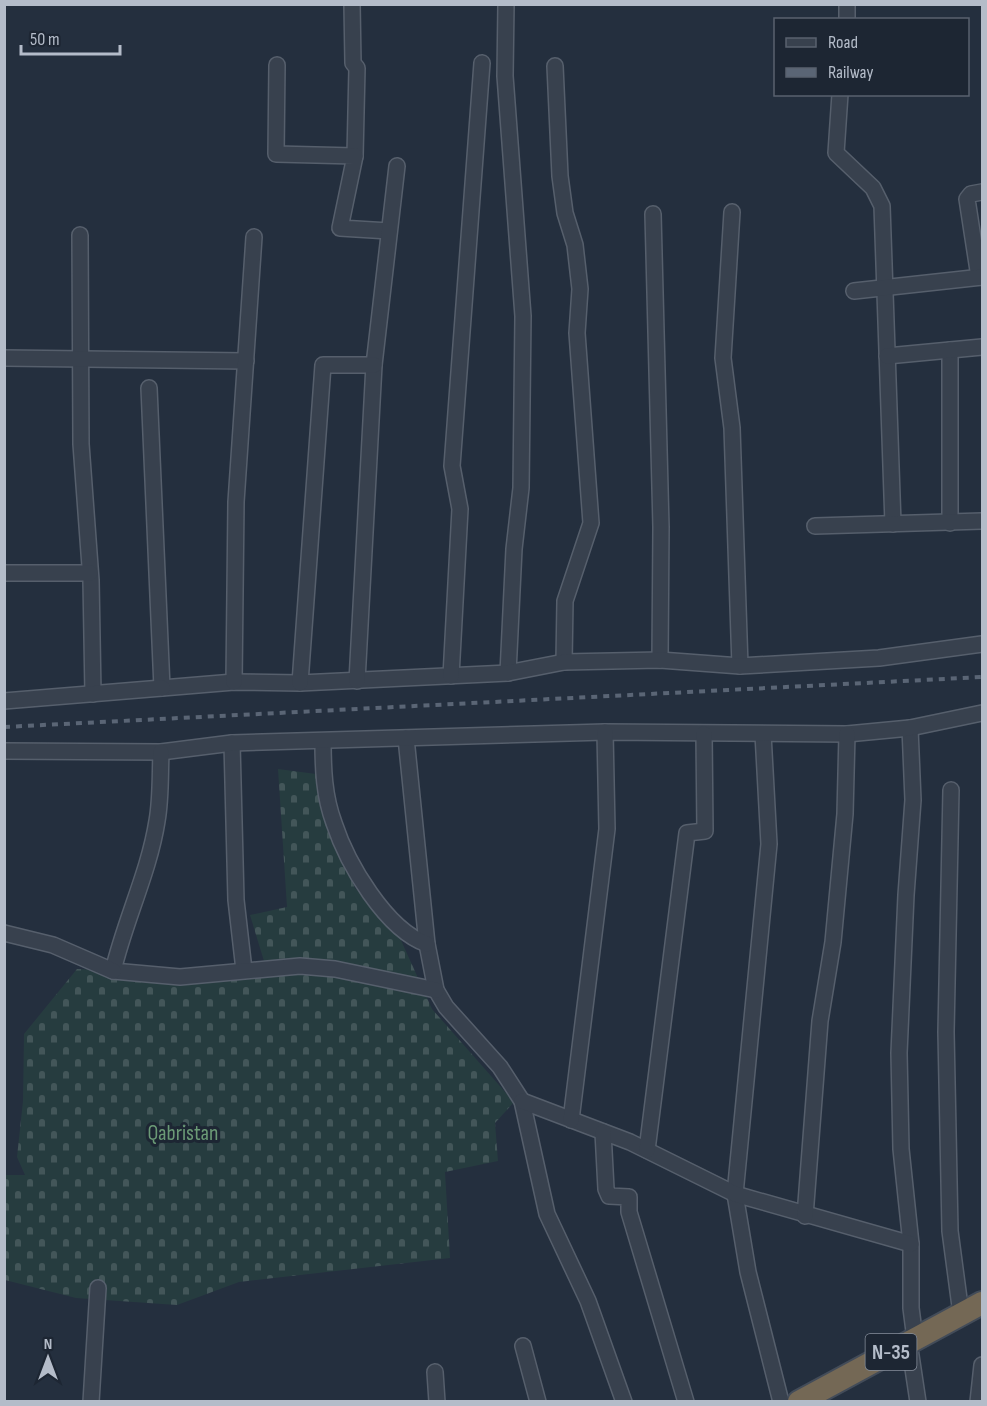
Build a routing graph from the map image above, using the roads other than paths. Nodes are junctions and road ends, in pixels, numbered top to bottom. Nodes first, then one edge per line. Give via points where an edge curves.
1 (352, 4) edge
2 (506, 4) edge
3 (482, 63) dead end
4 (277, 65) dead end
5 (555, 66) dead end
6 (840, 96) edge
7 (355, 156) junction
8 (397, 166) dead end
9 (982, 192) edge
10 (732, 212) dead end
11 (653, 214) dead end
12 (389, 231) junction
13 (80, 235) dead end
14 (254, 237) dead end
15 (981, 277) edge
16 (884, 288) junction
17 (854, 291) dead end
18 (982, 347) edge
19 (950, 350) junction
20 (887, 356) junction
21 (4, 358) edge
22 (82, 359) junction
23 (246, 361) junction
24 (374, 365) junction
25 (149, 388) dead end
26 (982, 521) edge
27 (950, 523) junction
28 (893, 524) junction
29 (815, 526) dead end
30 (4, 573) edge
31 (90, 573) junction
32 (982, 644) edge
33 (660, 660) junction
34 (564, 662) junction
35 (740, 666) junction
36 (508, 673) junction
37 (451, 676) junction
38 (357, 681) junction
39 (234, 682) junction
40 (300, 683) junction
41 (162, 688) junction
42 (93, 694) junction
43 (4, 701) edge
44 (982, 712) edge
45 (910, 728) junction
46 (606, 732) junction
47 (704, 734) junction
48 (763, 734) junction
49 (847, 734) junction
50 (406, 738) junction
51 (323, 741) junction
52 (232, 743) junction
53 (4, 751) edge
54 (161, 752) junction
55 (951, 790) dead end
56 (4, 933) edge
57 (427, 944) junction
58 (244, 970) junction
59 (113, 971) junction
60 (436, 990) junction
61 (522, 1101) junction
62 (571, 1120) junction
63 (603, 1132) junction
64 (647, 1150) junction
65 (735, 1194) junction
66 (805, 1216) junction
67 (911, 1244) junction
68 (98, 1288) dead end
69 (982, 1303) edge
70 (961, 1314) junction
71 (912, 1341) junction
72 (523, 1346) dead end
73 (982, 1365) edge
74 (435, 1372) dead end
75 (92, 1401) edge
76 (437, 1401) edge
77 (538, 1401) edge
78 (624, 1401) edge
79 (686, 1401) edge
80 (780, 1401) edge
81 (799, 1401) edge
82 (918, 1401) edge
83 (978, 1401) edge

1 - 7 street via 358,108
2 - 36 street via 505,76 523,316 521,488
3 - 37 street via 452,465 459,509
4 - 7 street via 276,154
5 - 34 street via 560,176 580,289 577,333 591,523 565,601
6 - 16 street via 836,153 873,188 882,206
7 - 12 street via 340,228
8 - 12 street
9 - 15 street via 971,194 967,200
10 - 35 street via 723,358 732,428
11 - 33 street via 661,527
12 - 24 street
13 - 22 street
14 - 23 street
15 - 16 street
16 - 17 street
16 - 20 street
18 - 19 street
19 - 20 street
19 - 27 street
20 - 28 street
21 - 22 street
22 - 23 street
22 - 31 street via 81,444
23 - 39 street via 236,502
24 - 38 street
24 - 40 street via 323,365
25 - 41 street
26 - 27 street
27 - 28 street
28 - 29 street
30 - 31 street
31 - 42 street
32 - 35 street via 879,658
33 - 34 street
33 - 35 street
34 - 36 street
36 - 37 street
37 - 38 street
38 - 40 street
39 - 40 street
39 - 41 street
41 - 42 street
42 - 43 street
44 - 45 street
45 - 49 street
45 - 67 street via 913,800 900,1053 901,1149
46 - 47 street
46 - 50 street
46 - 62 street via 607,829
47 - 48 street
47 - 64 street via 705,831 687,833
48 - 49 street
48 - 65 street via 769,844
49 - 66 street via 845,814 833,942 820,1021
50 - 51 street
50 - 57 street
51 - 52 street
51 - 57 street via 323,778 333,823 352,866 386,913 414,940
52 - 54 street
52 - 58 street via 236,900
53 - 54 street
54 - 59 street via 158,820
55 - 70 street via 946,1032 950,1231
56 - 59 street via 53,945
57 - 60 street
58 - 59 street via 180,977
58 - 60 street via 300,966 335,969
60 - 61 street via 446,1007 500,1067
61 - 62 street
61 - 78 street via 547,1214 588,1301
62 - 63 street
63 - 64 street
63 - 79 street via 606,1189 609,1196 629,1197 629,1212
64 - 65 street
65 - 66 street
65 - 80 street via 748,1272
66 - 67 street
67 - 71 street
68 - 75 street
69 - 70 highway, N-35
70 - 71 highway, N-35
71 - 81 highway, N-35
71 - 82 street
72 - 77 street
73 - 83 street
74 - 76 street

